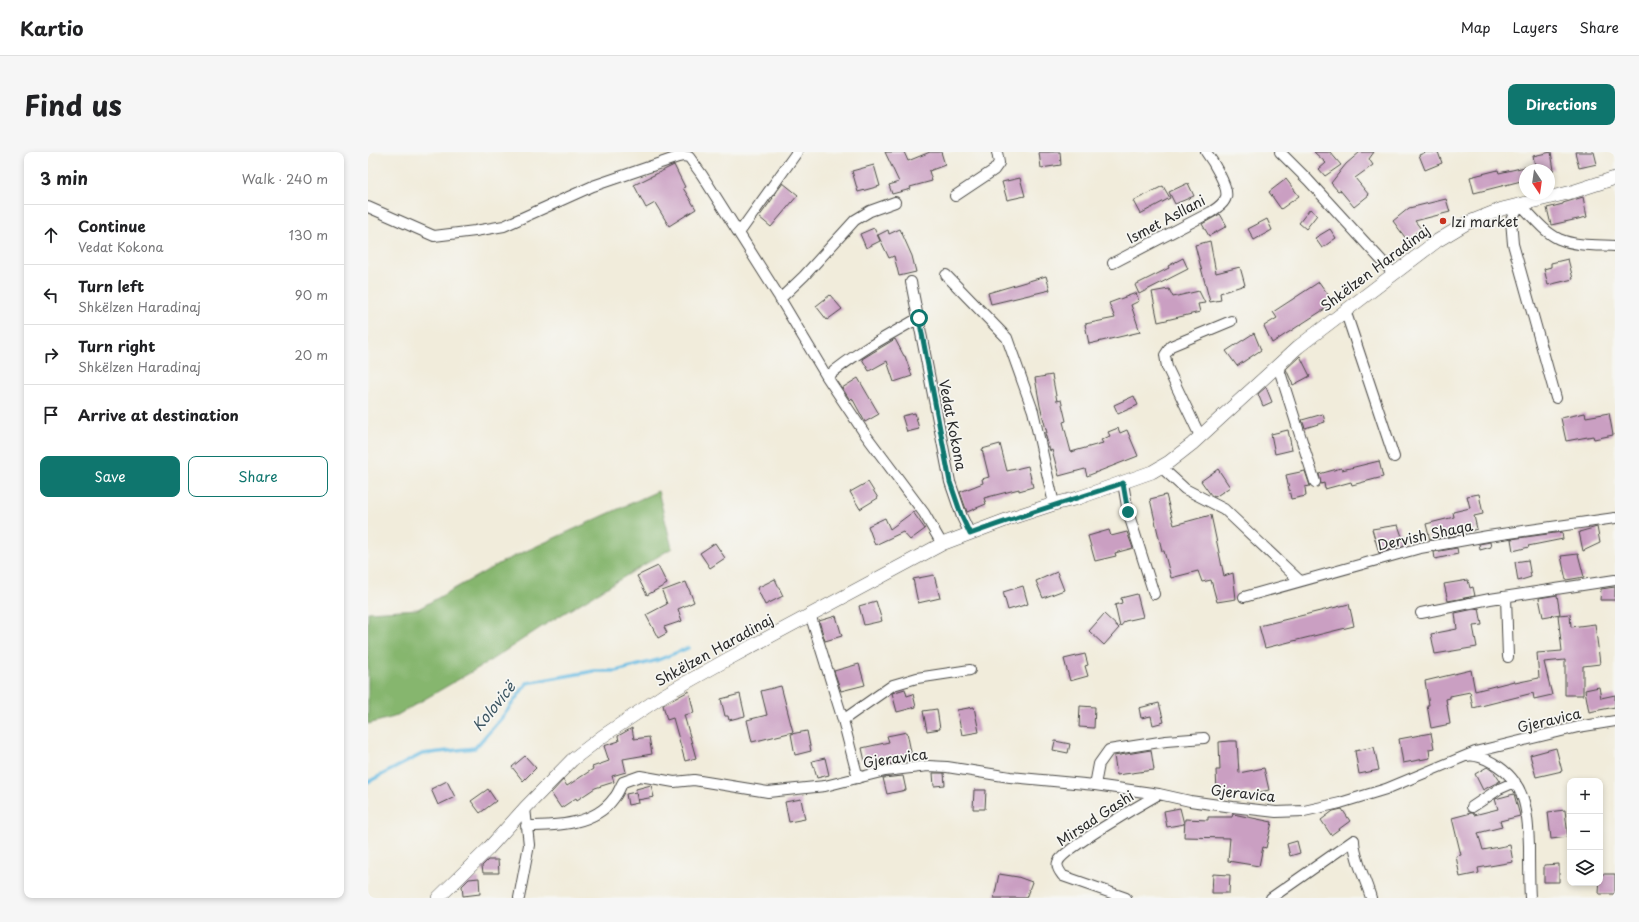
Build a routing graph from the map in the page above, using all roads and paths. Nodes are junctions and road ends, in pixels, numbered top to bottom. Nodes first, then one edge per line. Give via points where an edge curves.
1 (797, 152) edge
2 (997, 152) edge
3 (1206, 152) edge
4 (1280, 152) edge
5 (1615, 178) edge
6 (955, 196) dead end
7 (895, 202) dead end
8 (1520, 204) junction
9 (368, 207) edge
10 (739, 233) junction
11 (1615, 246) edge
12 (1113, 263) dead end
13 (1394, 273) junction
14 (946, 275) dead end
15 (911, 282) dead end
16 (780, 299) junction
17 (1345, 310) junction
18 (919, 318) junction
19 (1231, 320) dead end
20 (1278, 366) junction
21 (827, 376) junction
22 (1556, 398) dead end
23 (1200, 436) junction
24 (1394, 457) dead end
25 (1161, 467) junction
26 (1315, 482) dead end
27 (1123, 483) junction
28 (1054, 504) junction
29 (1615, 518) edge
30 (970, 534) junction
31 (942, 544) junction
32 (1615, 580) edge
33 (1300, 581) junction
34 (1154, 594) dead end
35 (1506, 596) junction
36 (1244, 597) dead end
37 (1421, 613) dead end
38 (810, 614) junction
39 (1508, 657) dead end
40 (970, 670) dead end
41 (843, 720) junction
42 (1615, 721) edge
43 (1204, 738) dead end
44 (1464, 756) junction
45 (858, 778) junction
46 (1515, 782) junction
47 (1095, 785) junction
48 (1159, 794) junction
49 (1472, 807) dead end
50 (524, 808) junction
51 (526, 826) junction
52 (438, 898) edge
53 (519, 898) edge
54 (1126, 898) edge
55 (1271, 898) edge
56 (1371, 898) edge
57 (1530, 898) edge

1 - 10 street
2 - 6 street via 999,163 994,170
3 - 12 street, Ismet Asllani via 1225,188 1227,196 1222,205
4 - 13 street
5 - 8 street, Shkëlzen Haradinaj via 1572,192
7 - 16 street via 870,210 855,220
8 - 11 street via 1544,229 1561,240
8 - 13 street, Shkëlzen Haradinaj via 1482,216 1452,232
8 - 22 street via 1511,220 1513,244
9 - 10 street via 434,236 475,231 504,226 593,186 683,156 689,157 695,165
10 - 16 street
13 - 17 street, Shkëlzen Haradinaj
14 - 28 street via 1007,338 1033,410
15 - 18 street, Vedat Kokona
16 - 21 street
17 - 20 street, Shkëlzen Haradinaj
17 - 24 street
18 - 21 street via 856,355
18 - 30 street, Vedat Kokona via 950,482
19 - 23 street via 1171,346 1165,355 1167,367
20 - 23 street, Shkëlzen Haradinaj
20 - 26 street
21 - 31 street via 865,434 924,514
23 - 25 street, Shkëlzen Haradinaj
25 - 27 street, Shkëlzen Haradinaj
25 - 33 street via 1185,490 1224,508
27 - 28 street, Shkëlzen Haradinaj
27 - 34 street via 1128,512
28 - 30 street, Shkëlzen Haradinaj
29 - 33 street, Dervish Shaqa via 1420,548
30 - 31 street, Shkëlzen Haradinaj
31 - 38 street, Shkëlzen Haradinaj
32 - 35 street
33 - 36 street, Dervish Shaqa
35 - 37 street
35 - 39 street
38 - 41 street, Gjeravica
38 - 50 street, Shkëlzen Haradinaj via 664,695 603,736 572,760
40 - 41 street via 917,678 893,685
41 - 45 street, Gjeravica
42 - 44 street, Gjeravica via 1578,727
43 - 47 street via 1109,750 1099,764
44 - 46 street via 1470,755 1490,761 1504,770
44 - 48 street, Gjeravica via 1386,788 1340,803 1304,811 1276,812 1190,802
45 - 47 street, Gjeravica via 885,771 928,766
45 - 51 street, Gjeravica via 825,786 768,792 694,780 674,782 640,776 623,782 614,799 599,813 579,821 553,826
46 - 49 street
46 - 57 street via 1524,799 1528,818
47 - 48 street, Gjeravica
48 - 54 street, Mirsad Gashi via 1061,856 1058,863 1063,876
50 - 51 street
50 - 52 street, Shkëlzen Haradinaj via 506,830
51 - 53 street via 529,845
55 - 56 street via 1354,840 1354,851

